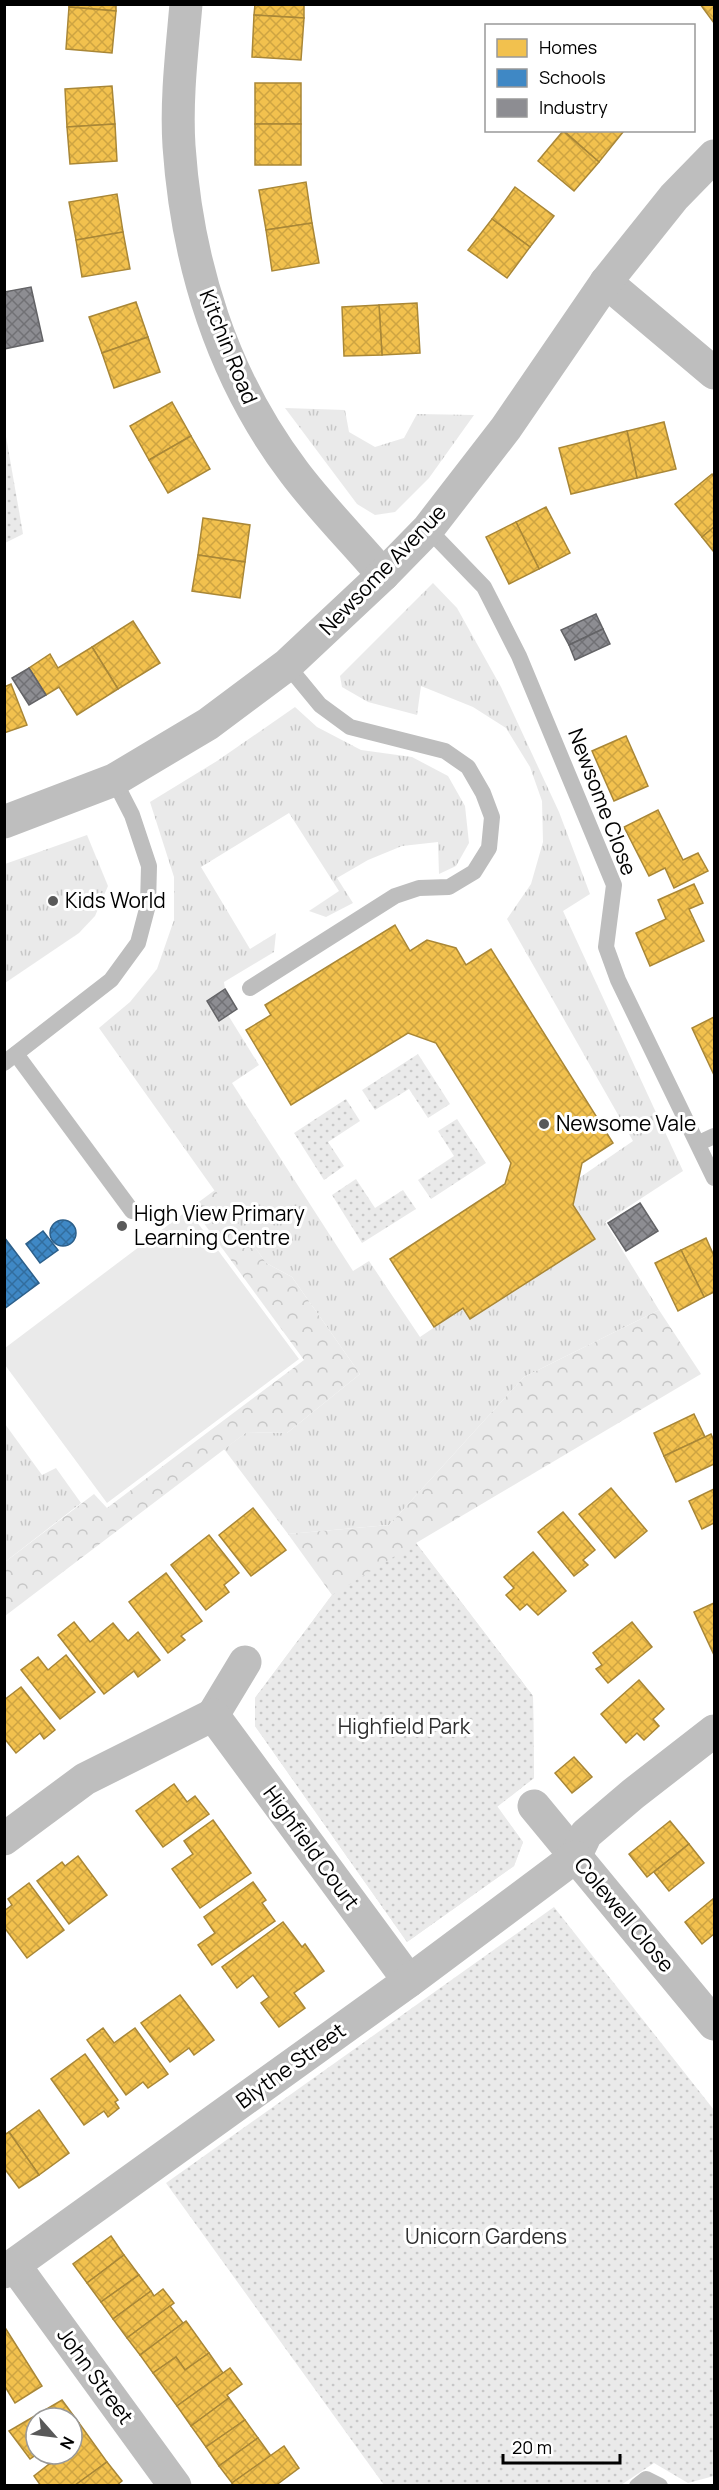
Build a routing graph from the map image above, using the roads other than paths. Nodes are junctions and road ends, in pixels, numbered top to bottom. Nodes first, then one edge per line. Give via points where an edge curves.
1 (186, 4) edge
2 (714, 156) edge
3 (606, 282) junction
4 (714, 373) edge
5 (428, 529) junction
6 (383, 575) junction
7 (287, 665) junction
8 (114, 780) junction
9 (4, 822) edge
10 (250, 988) dead end
11 (10, 1058) edge
12 (707, 1139) edge
13 (714, 1178) edge
14 (132, 1210) dead end
15 (245, 1662) dead end
16 (213, 1715) junction
17 (714, 1731) edge
18 (534, 1806) dead end
19 (4, 1839) edge
20 (576, 1857) junction
21 (409, 1982) junction
22 (714, 2024) edge
23 (8, 2263) edge
24 (175, 2486) edge
25 (637, 2486) edge
26 (660, 2486) edge

1 - 6 street, Kitchin Road via 179,144 188,226 208,308 237,381 255,414 294,472
2 - 3 street, Newsome Avenue via 674,197
3 - 4 street
3 - 5 street, Newsome Avenue via 506,428
5 - 6 street, Newsome Avenue
5 - 12 lane, Newsome Close via 484,587 519,656 614,885 606,947 618,980
6 - 7 street, Newsome Avenue
7 - 8 street, Newsome Avenue via 208,724
7 - 10 lane via 320,705 350,727 445,751 468,767 492,817 489,848 474,872 449,887 419,888 395,896
8 - 9 street, Newsome Avenue
8 - 11 lane via 132,815 149,866 148,905 138,943 111,980
11 - 14 lane
12 - 13 lane, Newsome Close
15 - 16 street
16 - 19 street via 85,1779
16 - 21 street, Highfield Court
17 - 20 street via 586,1834
18 - 20 street, Colewell Close
20 - 21 street, Blythe Street
20 - 22 street, Colewell Close
21 - 23 street, Blythe Street
23 - 24 street, John Street
25 - 26 lane via 646,2479

